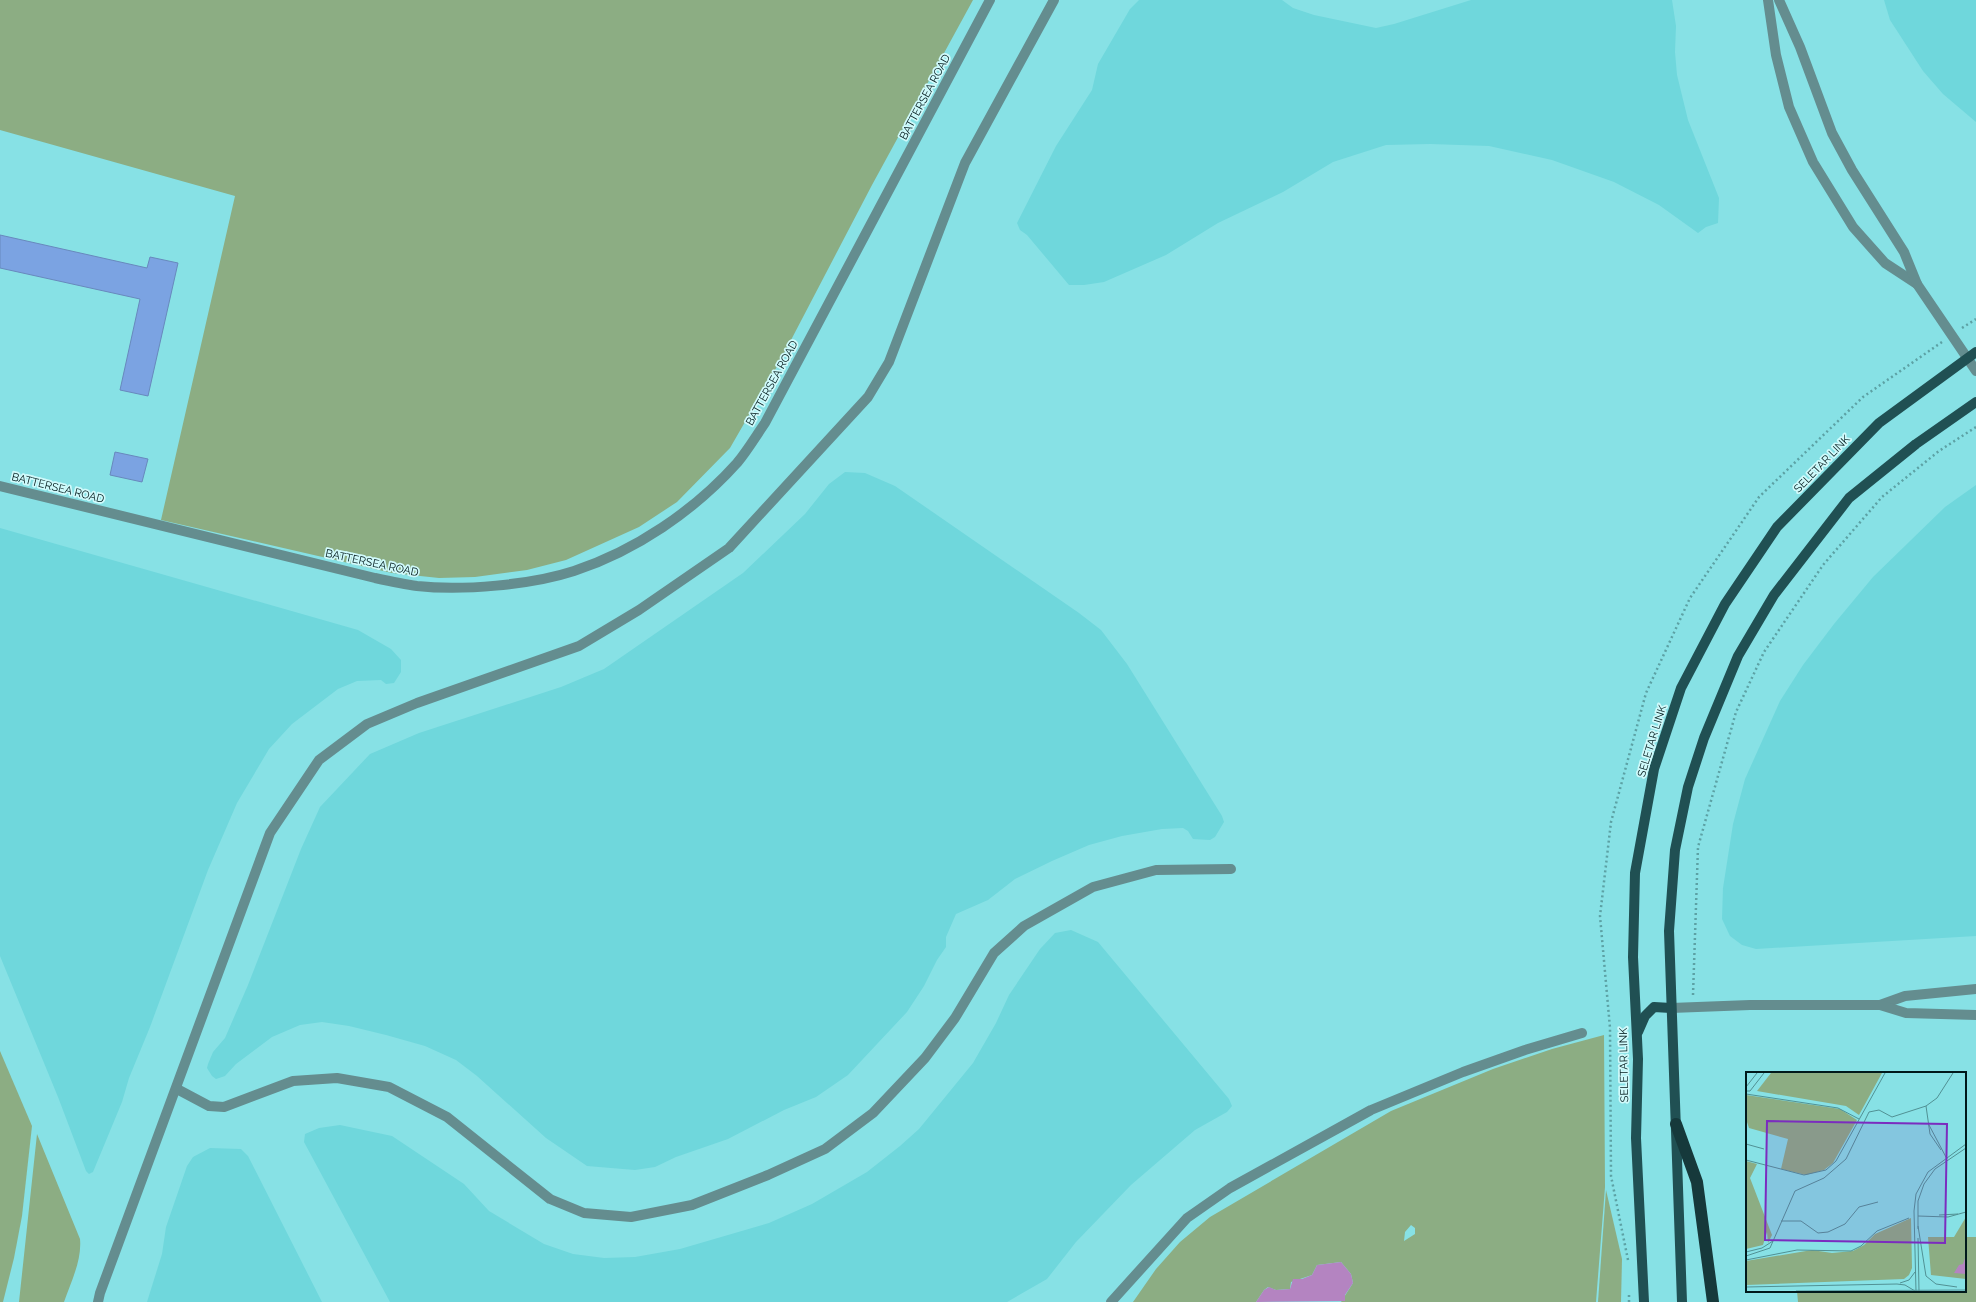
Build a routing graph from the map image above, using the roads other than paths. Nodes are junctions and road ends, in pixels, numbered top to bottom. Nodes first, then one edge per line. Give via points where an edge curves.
1 (990, 0) edge
2 (1054, 0) edge
3 (1768, 0) edge
4 (1779, 0) edge
5 (1917, 284) junction
6 (1972, 355) edge
7 (1976, 371) edge
8 (1976, 402) edge
9 (0, 486) edge
10 (1232, 869) dead end
11 (1976, 989) edge
12 (1880, 1005) junction
13 (1671, 1008) junction
14 (1976, 1015) edge
15 (1582, 1033) dead end
16 (1636, 1036) junction
17 (177, 1089) junction
18 (1676, 1124) junction
19 (99, 1297) edge
20 (94, 1302) edge
21 (1111, 1302) edge
22 (1644, 1302) edge
23 (1682, 1302) edge
24 (1713, 1302) edge

1 - 9 lane, BATTERSEA ROAD via 765,423 737,462 700,499 659,530 617,552 574,571 522,582 472,587 418,586
2 - 17 lane via 965,163 889,362 868,397 729,548 639,610 579,646 417,703 367,724 319,760 270,833
3 - 5 lane via 1776,55 1789,107 1813,162 1853,227 1885,263
4 - 5 lane via 1800,47 1832,133 1852,170 1904,252
5 - 6 lane
6 - 7 lane
6 - 16 main road, SELETAR LINK via 1880,423 1777,527 1725,604 1681,688 1654,769 1635,873 1633,957
8 - 13 main road via 1916,444 1848,498 1774,594 1738,656 1704,738 1690,780 1675,850 1669,931
10 - 17 lane via 1156,870 1093,887 1024,926 994,953 946,1030 925,1058 873,1113 825,1149 768,1175 684,1206 631,1218 584,1214 550,1199 447,1117 390,1087 338,1078 293,1080 224,1107 209,1106
11 - 12 lane via 1904,996
12 - 13 lane
12 - 14 lane via 1906,1013
13 - 16 main road via 1654,1007 1645,1016
13 - 18 main road
15 - 21 lane via 1463,1072 1371,1110 1230,1188 1187,1218
16 - 22 main road, SELETAR LINK via 1636,1138
17 - 19 lane
18 - 23 main road
18 - 24 highway via 1697,1182
19 - 20 lane

